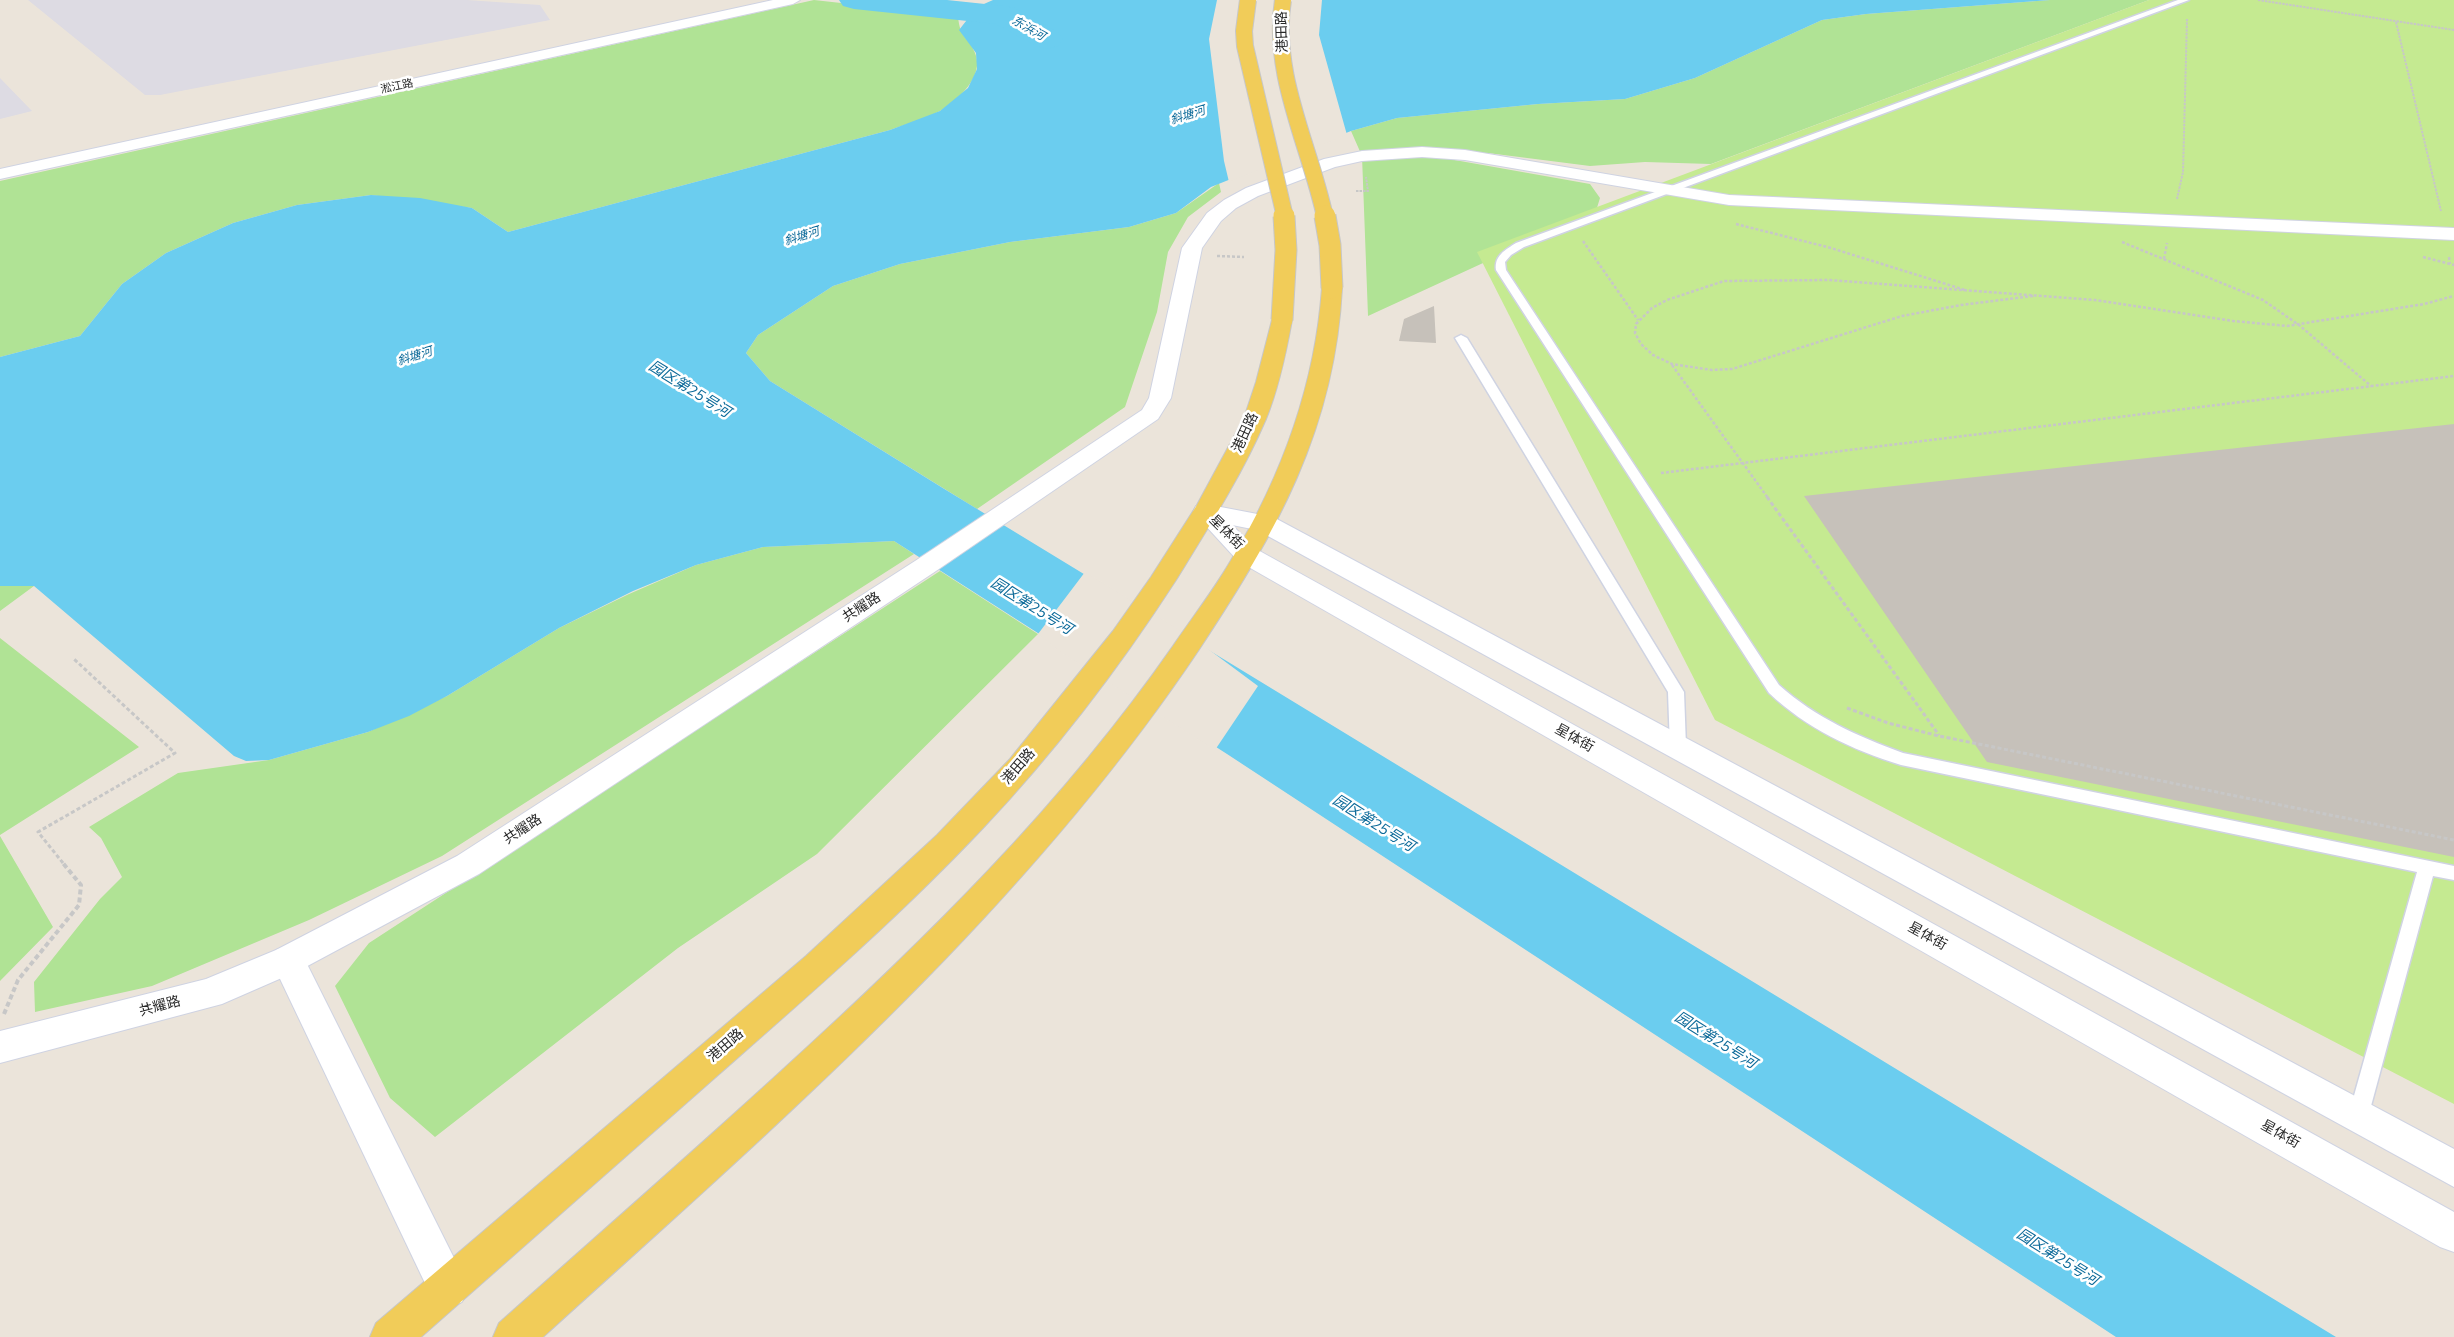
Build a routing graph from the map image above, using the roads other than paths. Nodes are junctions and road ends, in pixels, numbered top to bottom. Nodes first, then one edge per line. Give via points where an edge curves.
1 (1248, 0) edge
2 (1283, 0) edge
3 (2185, 0) edge
4 (791, 1) edge
5 (728, 5) edge
6 (374, 76) dead end
7 (0, 174) edge
8 (1664, 191) junction
9 (2450, 234) edge
10 (1461, 338) dead end
11 (1205, 512) junction
12 (1264, 523) junction
13 (1247, 555) junction
14 (1678, 747) junction
15 (2427, 868) junction
16 (2454, 873) edge
17 (288, 960) junction
18 (0, 1047) edge
19 (2358, 1117) junction
20 (2454, 1169) edge
21 (2454, 1233) edge
22 (448, 1288) junction
23 (390, 1337) edge
24 (513, 1337) edge

1 - 11 main road, 港田路, bridge via 1245,46 1285,219 1282,320 1272,369 1255,417
2 - 12 main road, 港田路, bridge via 1280,22 1287,82 1329,236 1333,265 1331,322 1304,431
3 - 8 lane
4 - 5 street, 淞江路
5 - 6 street, 淞江路
5 - 7 street, 淞江路
8 - 9 street, 共耀路 via 1729,200
8 - 15 lane via 1520,246 1507,253 1500,262 1501,270 1774,689 1794,709 1862,745 1901,759
8 - 17 street, 共耀路 via 1465,155 1422,152 1362,156 1330,163 1252,192 1230,204 1214,217 1192,248 1160,398 1150,414 1000,517 468,865
10 - 14 lane via 1676,692
11 - 12 street, 星体街
11 - 13 street, 星体街
11 - 22 main road, 港田路 via 1145,607 1095,674 1020,768 961,830 884,906
12 - 13 main road, 港田路
12 - 14 street, 星体街
13 - 21 street, 星体街
13 - 24 main road, 港田路 via 1145,706 1074,799 1003,879 871,1012
14 - 19 street, 星体街
15 - 16 lane
15 - 19 lane
17 - 18 street, 共耀路 via 210,993
17 - 22 street
19 - 20 street, 星体街
22 - 23 main road, 港田路

